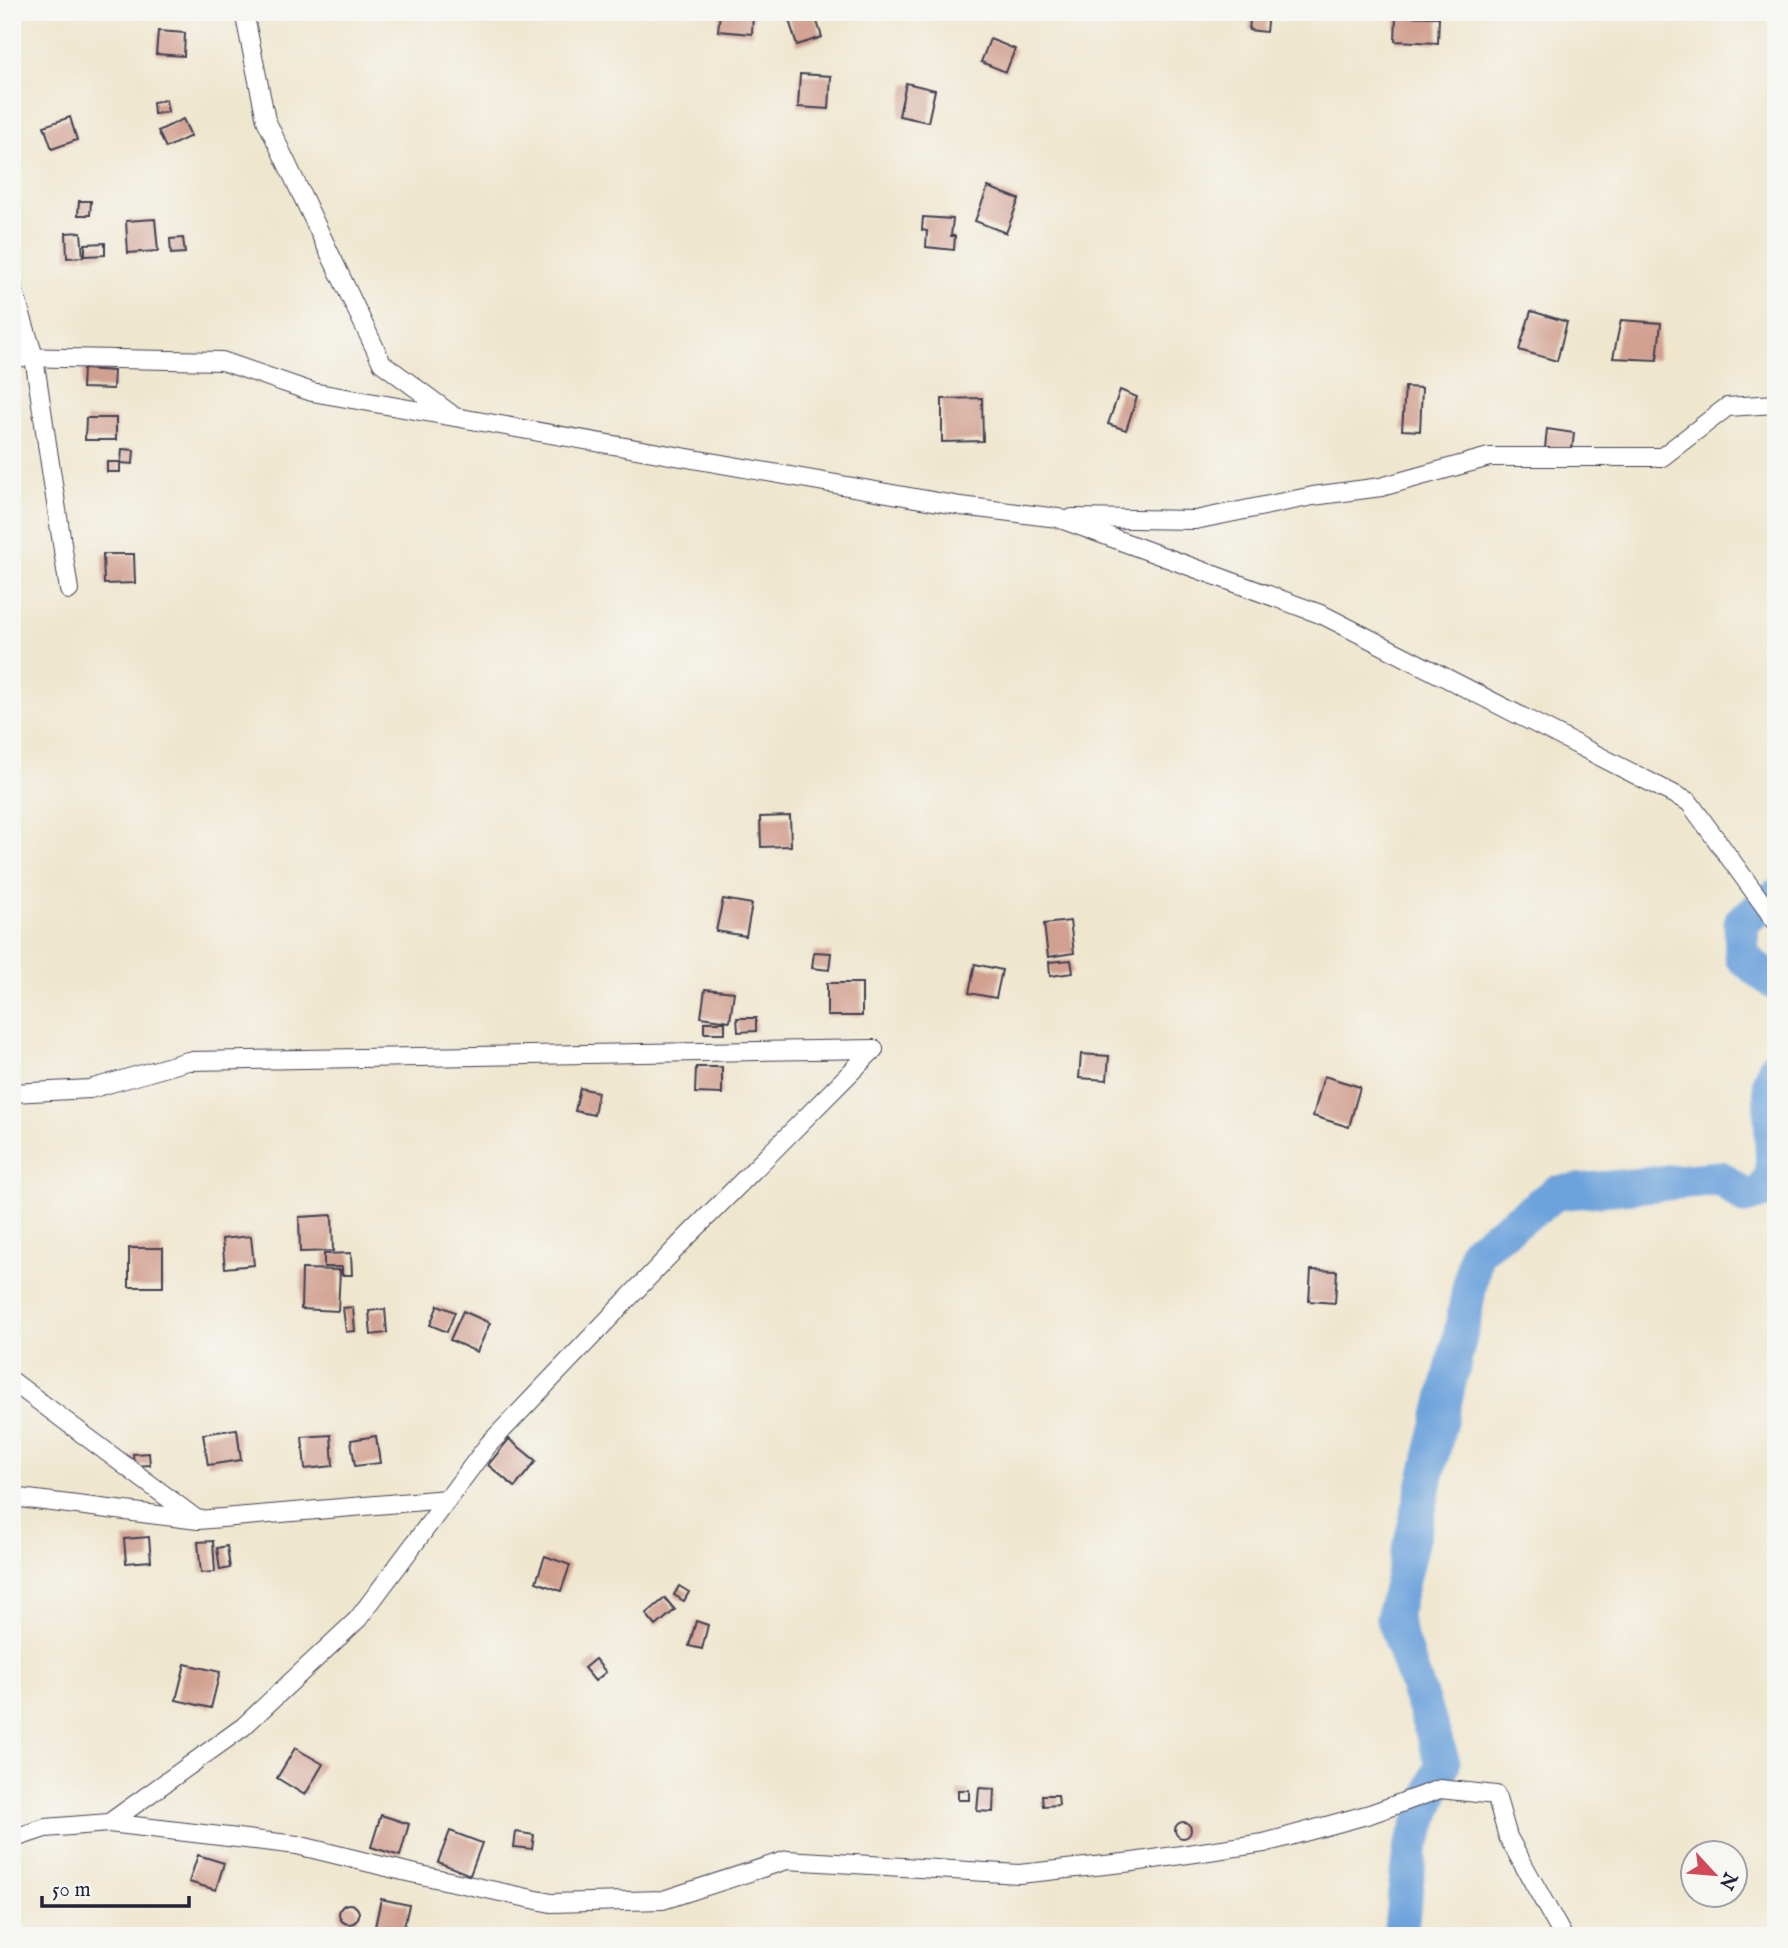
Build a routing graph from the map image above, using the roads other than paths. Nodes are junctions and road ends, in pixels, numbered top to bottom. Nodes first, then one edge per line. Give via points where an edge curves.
1 (244, 12) edge
2 (12, 285) edge
3 (12, 357) edge
4 (34, 357) junction
5 (1776, 404) edge
6 (456, 417) junction
7 (1058, 518) junction
8 (69, 590) dead end
9 (1775, 921) edge
10 (12, 1093) edge
11 (12, 1381) edge
12 (12, 1497) edge
13 (447, 1499) junction
14 (198, 1520) junction
15 (109, 1823) junction
16 (12, 1839) edge
17 (1563, 1936) edge

1 - 6 street via 266,120 382,363
2 - 4 street
3 - 4 street
4 - 6 street via 222,361 312,392
4 - 8 street
5 - 7 street via 1727,407 1661,457 1489,457 1381,487 1195,520
6 - 7 street via 961,506
7 - 9 street via 1323,615 1689,802
10 - 13 street via 90,1089 188,1061 874,1049 498,1435
11 - 14 street
12 - 14 street
13 - 14 street
13 - 15 street via 358,1619 243,1727
15 - 16 street via 45,1828
15 - 17 street via 297,1845 551,1903 635,1901 663,1900 787,1860 1019,1874 1133,1862 1264,1843 1440,1789 1496,1795 1508,1837

